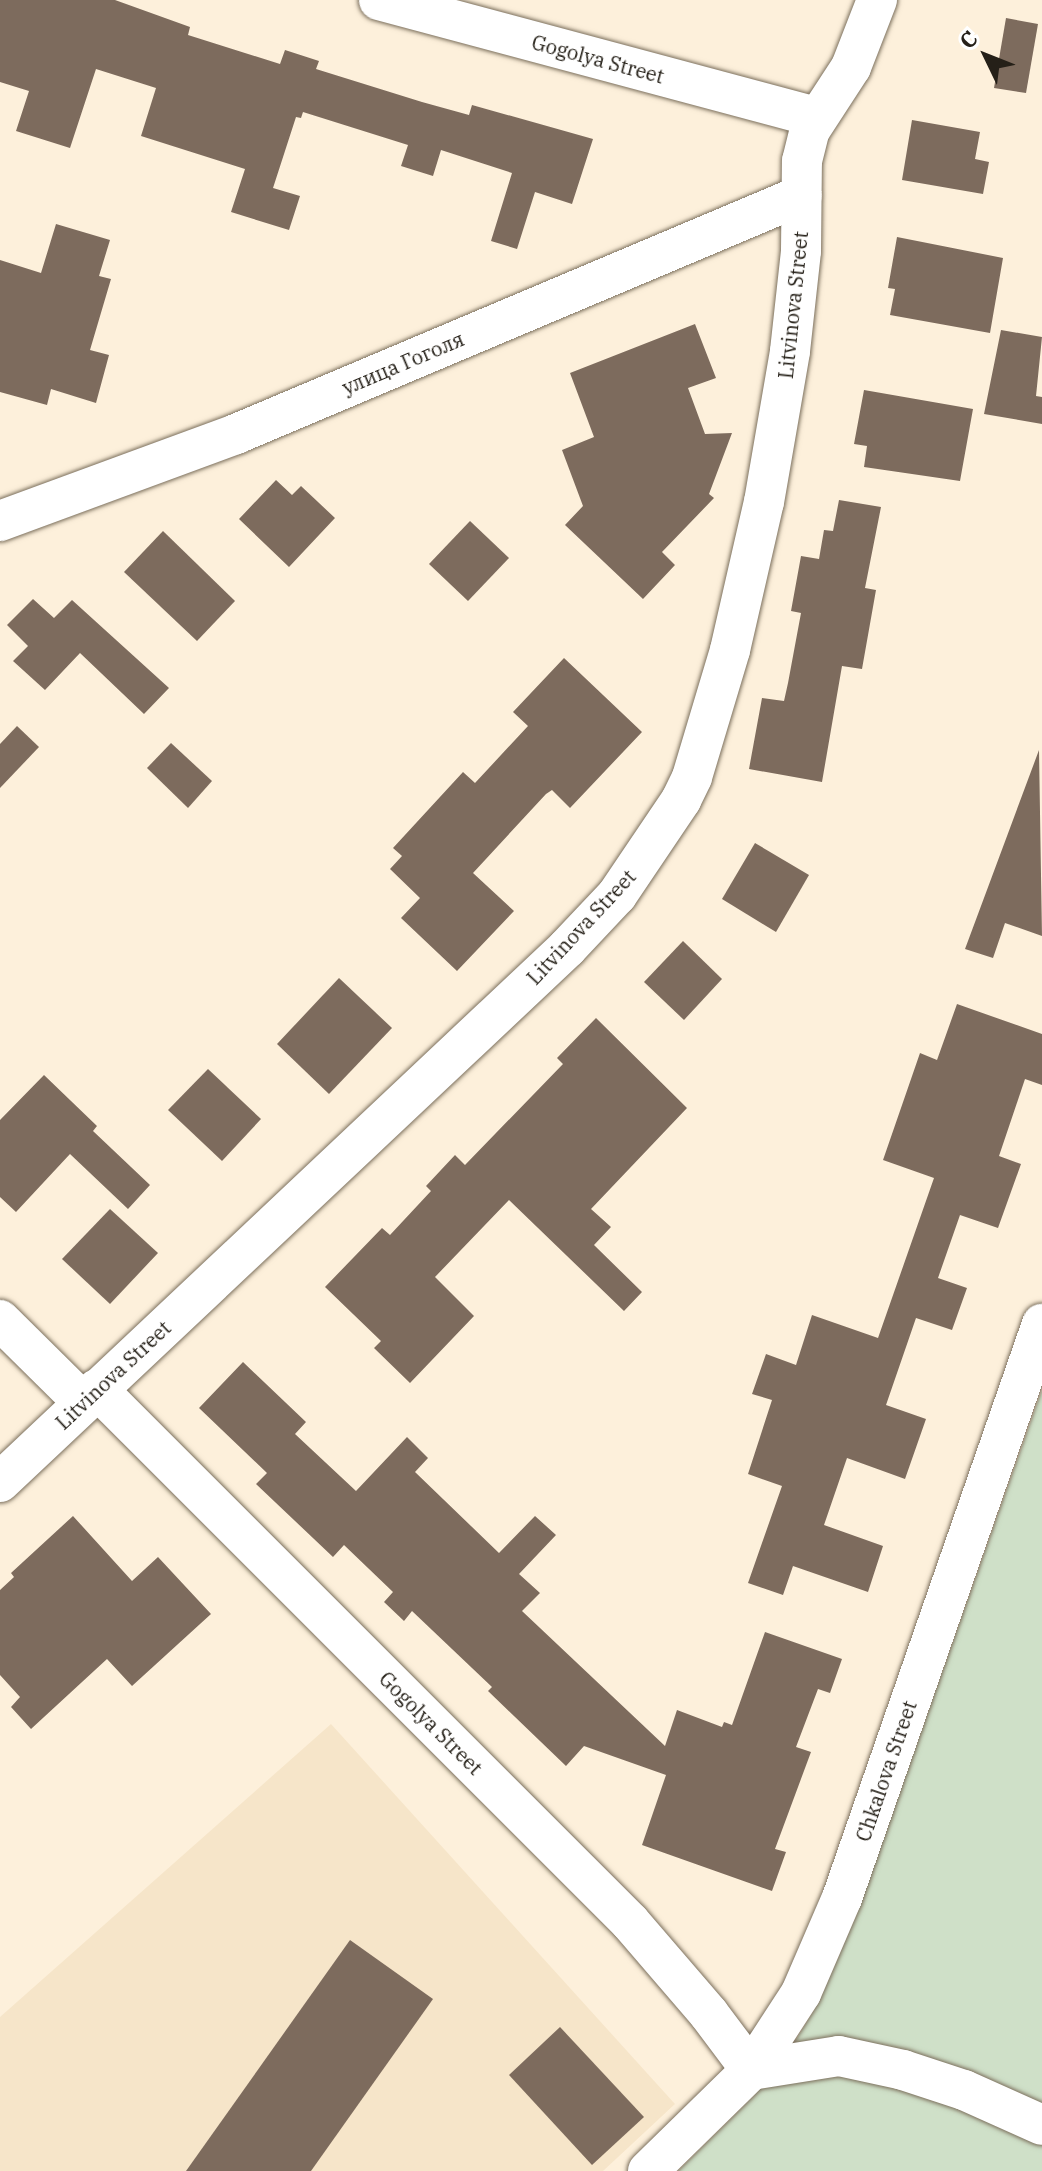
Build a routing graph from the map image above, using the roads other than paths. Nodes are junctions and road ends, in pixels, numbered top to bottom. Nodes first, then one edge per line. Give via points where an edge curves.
1 (379, 0) edge
2 (877, 0) edge
3 (817, 117) junction
4 (802, 195) junction
5 (0, 521) edge
6 (0, 1320) edge
7 (1042, 1324) edge
8 (90, 1396) junction
9 (0, 1482) edge
10 (751, 2070) junction
11 (1042, 2125) edge
12 (648, 2171) edge

1 - 3 street, Gogolya Street
2 - 3 street, Litvinova Street via 851,67
3 - 4 street, Litvinova Street via 802,161
4 - 5 street, улица Гоголя via 236,434
4 - 8 street, Litvinova Street via 790,351 761,516 722,680 681,800 617,895 567,948
6 - 8 street, Gogolya Street
7 - 10 street, Chkalova Street via 842,1898 801,1993
8 - 9 street, Litvinova Street
8 - 10 street, Gogolya Street via 630,1922
10 - 11 street via 839,2056 964,2090
10 - 12 street, Chkalova Street

